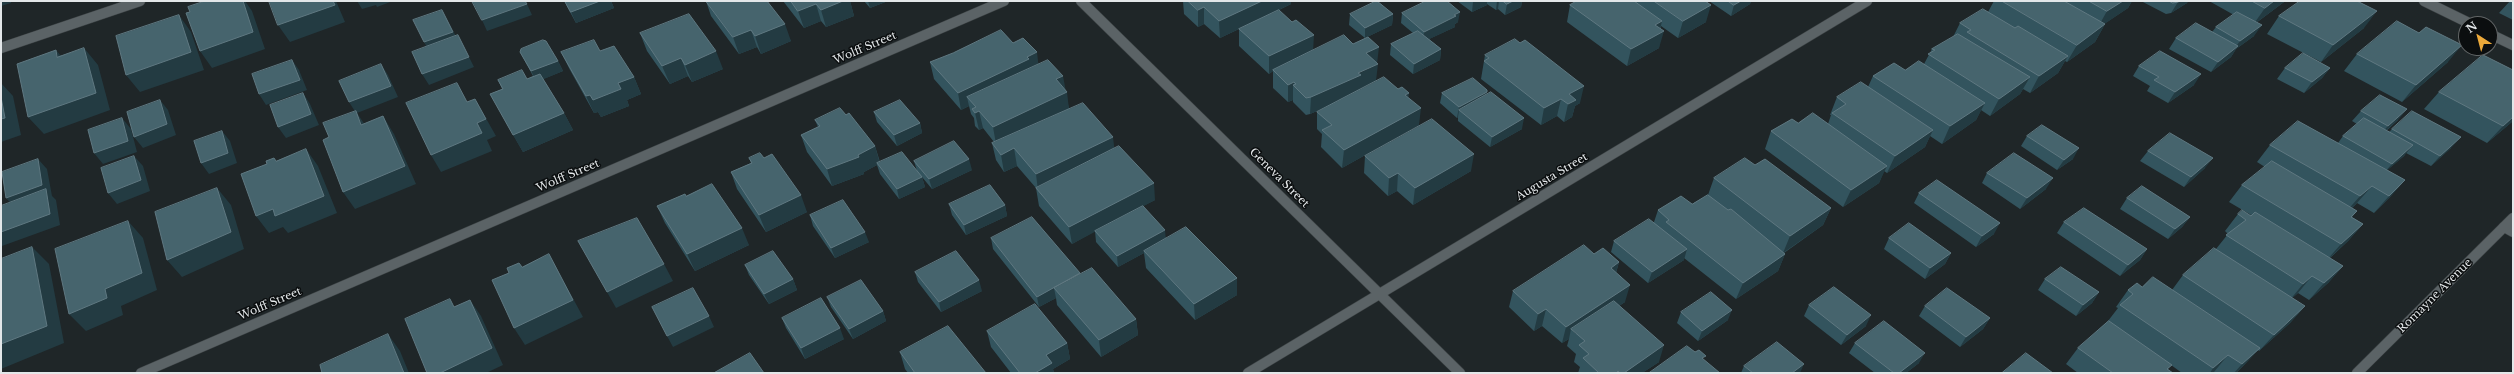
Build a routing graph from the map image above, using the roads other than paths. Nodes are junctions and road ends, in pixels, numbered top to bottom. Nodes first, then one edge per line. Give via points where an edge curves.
1 (140, 1) edge
2 (1004, 1) edge
3 (1081, 1) edge
4 (1867, 1) edge
5 (2424, 1) edge
6 (2458, 18) edge
7 (2498, 38) edge
8 (2513, 45) edge
9 (1, 48) edge
10 (2513, 218) edge
11 (2509, 229) edge
12 (1380, 294) junction
13 (141, 373) edge
14 (1248, 373) edge
15 (1460, 373) edge
16 (2357, 373) edge

1 - 9 street
2 - 13 street, Wolff Street
3 - 12 street, Geneva Street
4 - 12 street, Augusta Street
5 - 6 street
7 - 8 street
10 - 11 street, Romayne Avenue
11 - 16 street, Romayne Avenue
12 - 14 street, Augusta Street
12 - 15 street, Geneva Street

